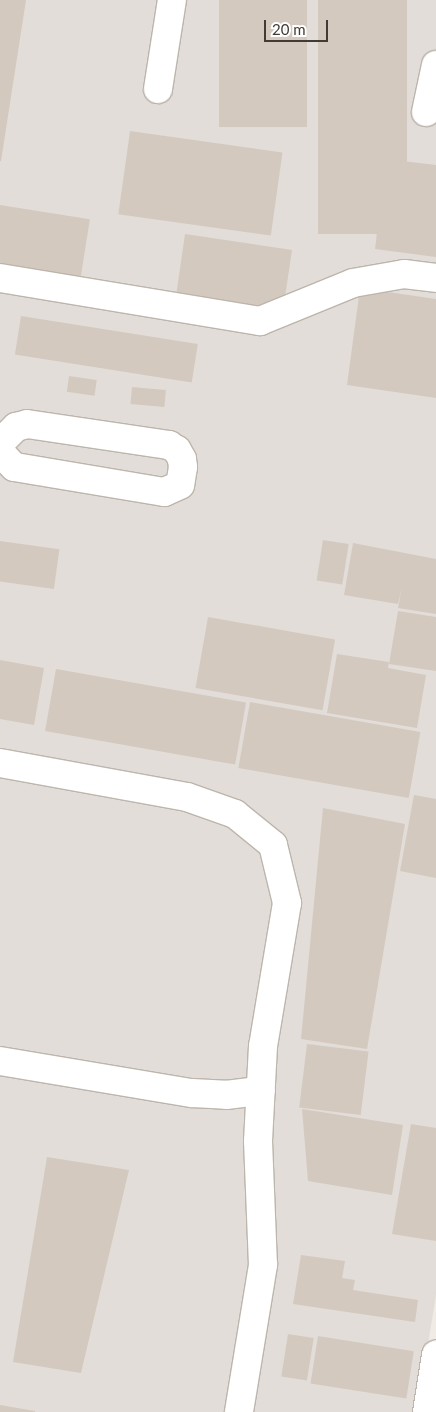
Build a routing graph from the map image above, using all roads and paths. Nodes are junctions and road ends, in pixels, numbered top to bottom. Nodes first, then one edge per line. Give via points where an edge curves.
1 (172, 0) edge
2 (436, 65) edge
3 (158, 89) dead end
4 (426, 112) dead end
5 (0, 278) edge
6 (436, 278) edge
7 (0, 443) edge
8 (0, 452) edge
9 (0, 763) edge
10 (0, 1061) edge
11 (261, 1091) junction
12 (436, 1355) edge
13 (239, 1412) edge
14 (427, 1412) edge

1 - 3 street
2 - 4 street
5 - 6 street via 260,321 353,284 404,274
7 - 8 street via 16,427 28,424 169,445 177,450 183,468 180,484 164,492 14,467
9 - 11 street via 187,797 235,814 273,845 287,903 263,1046
10 - 11 street via 192,1093 226,1095
11 - 13 street via 258,1141 262,1265
12 - 14 street

